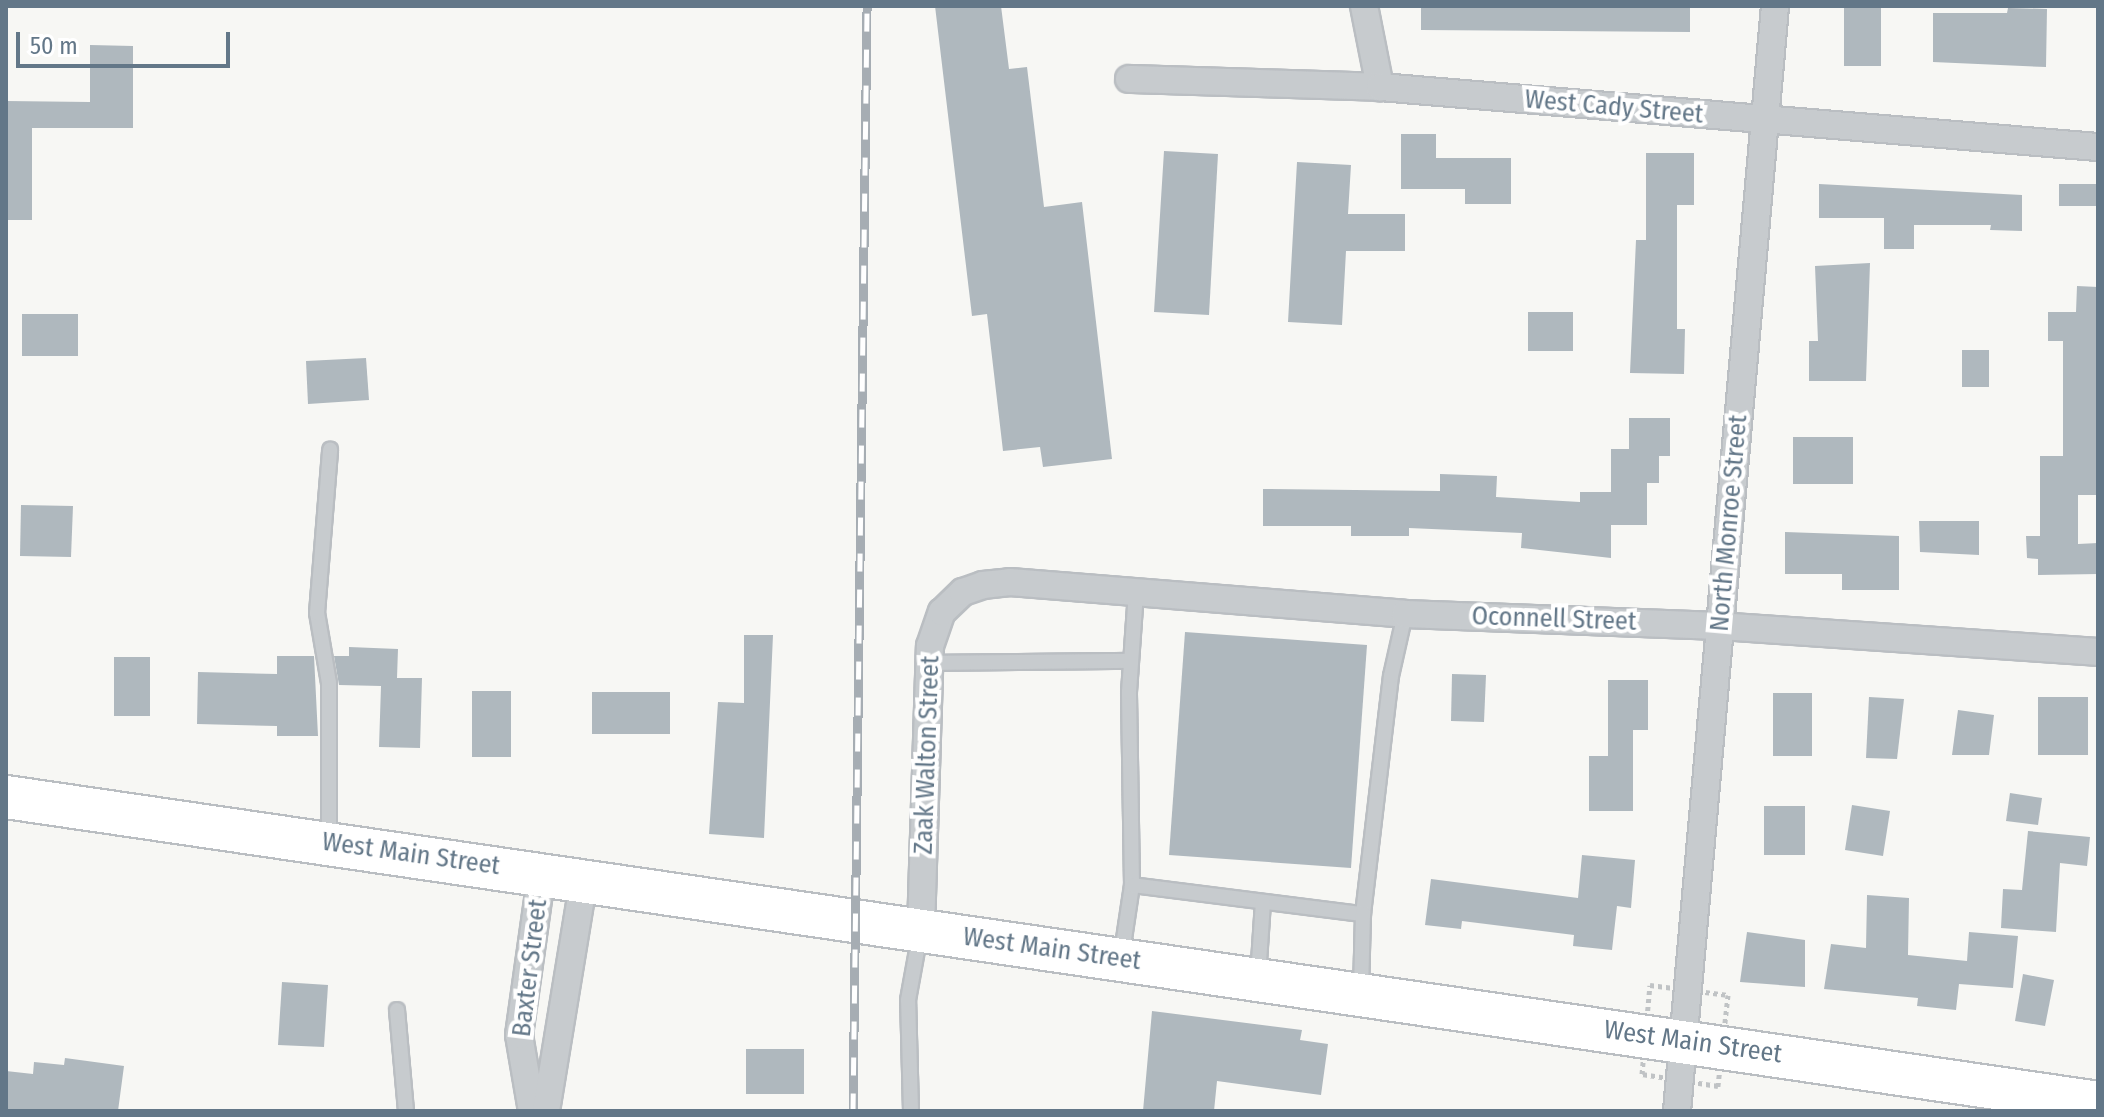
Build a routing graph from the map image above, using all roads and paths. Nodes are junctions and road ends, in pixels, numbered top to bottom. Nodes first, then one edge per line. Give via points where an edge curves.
1 (1364, 6) edge
2 (1775, 6) edge
3 (1129, 79) dead end
4 (1380, 87) junction
5 (1768, 120) junction
6 (2098, 147) edge
7 (330, 450) dead end
8 (1010, 582) joint
9 (1136, 592) junction
10 (1405, 614) junction
11 (1719, 626) junction
12 (2098, 652) edge
13 (1131, 661) junction
14 (929, 663) junction
15 (6, 797) edge
16 (329, 842) junction
17 (542, 872) junction
18 (584, 879) junction
19 (1132, 885) junction
20 (1263, 902) junction
21 (1363, 914) junction
22 (921, 929) junction
23 (1121, 959) junction
24 (1258, 979) junction
25 (1361, 994) junction
26 (397, 1010) dead end
27 (1686, 1041) junction
28 (2098, 1103) edge
29 (406, 1111) edge
30 (532, 1111) edge
31 (546, 1111) edge
32 (911, 1111) edge
33 (1677, 1111) edge

1 - 4 street
2 - 5 street, North Monroe Street
3 - 4 street, West Cady Street
4 - 5 street, West Cady Street
5 - 6 street, West Cady Street
5 - 11 street, North Monroe Street
7 - 16 lane via 317,613 329,683
8 - 9 street, Oconnell Street
8 - 14 street, Zaak Walton Street via 963,592 942,612
9 - 10 street, Oconnell Street
9 - 13 lane
10 - 11 street, Oconnell Street
10 - 21 lane via 1391,676
11 - 12 street, Oconnell Street
11 - 27 street, North Monroe Street
13 - 14 lane
13 - 19 lane
14 - 22 street, Zaak Walton Street
15 - 16 main road, West Main Street
16 - 17 main road, West Main Street
17 - 18 main road, West Main Street
17 - 30 street, Baxter Street via 519,1035
18 - 22 main road, West Main Street
18 - 31 street, Baxter Street
19 - 20 lane
19 - 23 lane
20 - 21 lane
20 - 24 lane
21 - 25 lane
22 - 23 main road, West Main Street
22 - 32 lane via 908,1000
23 - 24 main road, West Main Street
24 - 25 main road, West Main Street
25 - 27 main road, West Main Street
26 - 29 lane
27 - 28 main road, West Main Street
27 - 33 street, North Monroe Street

